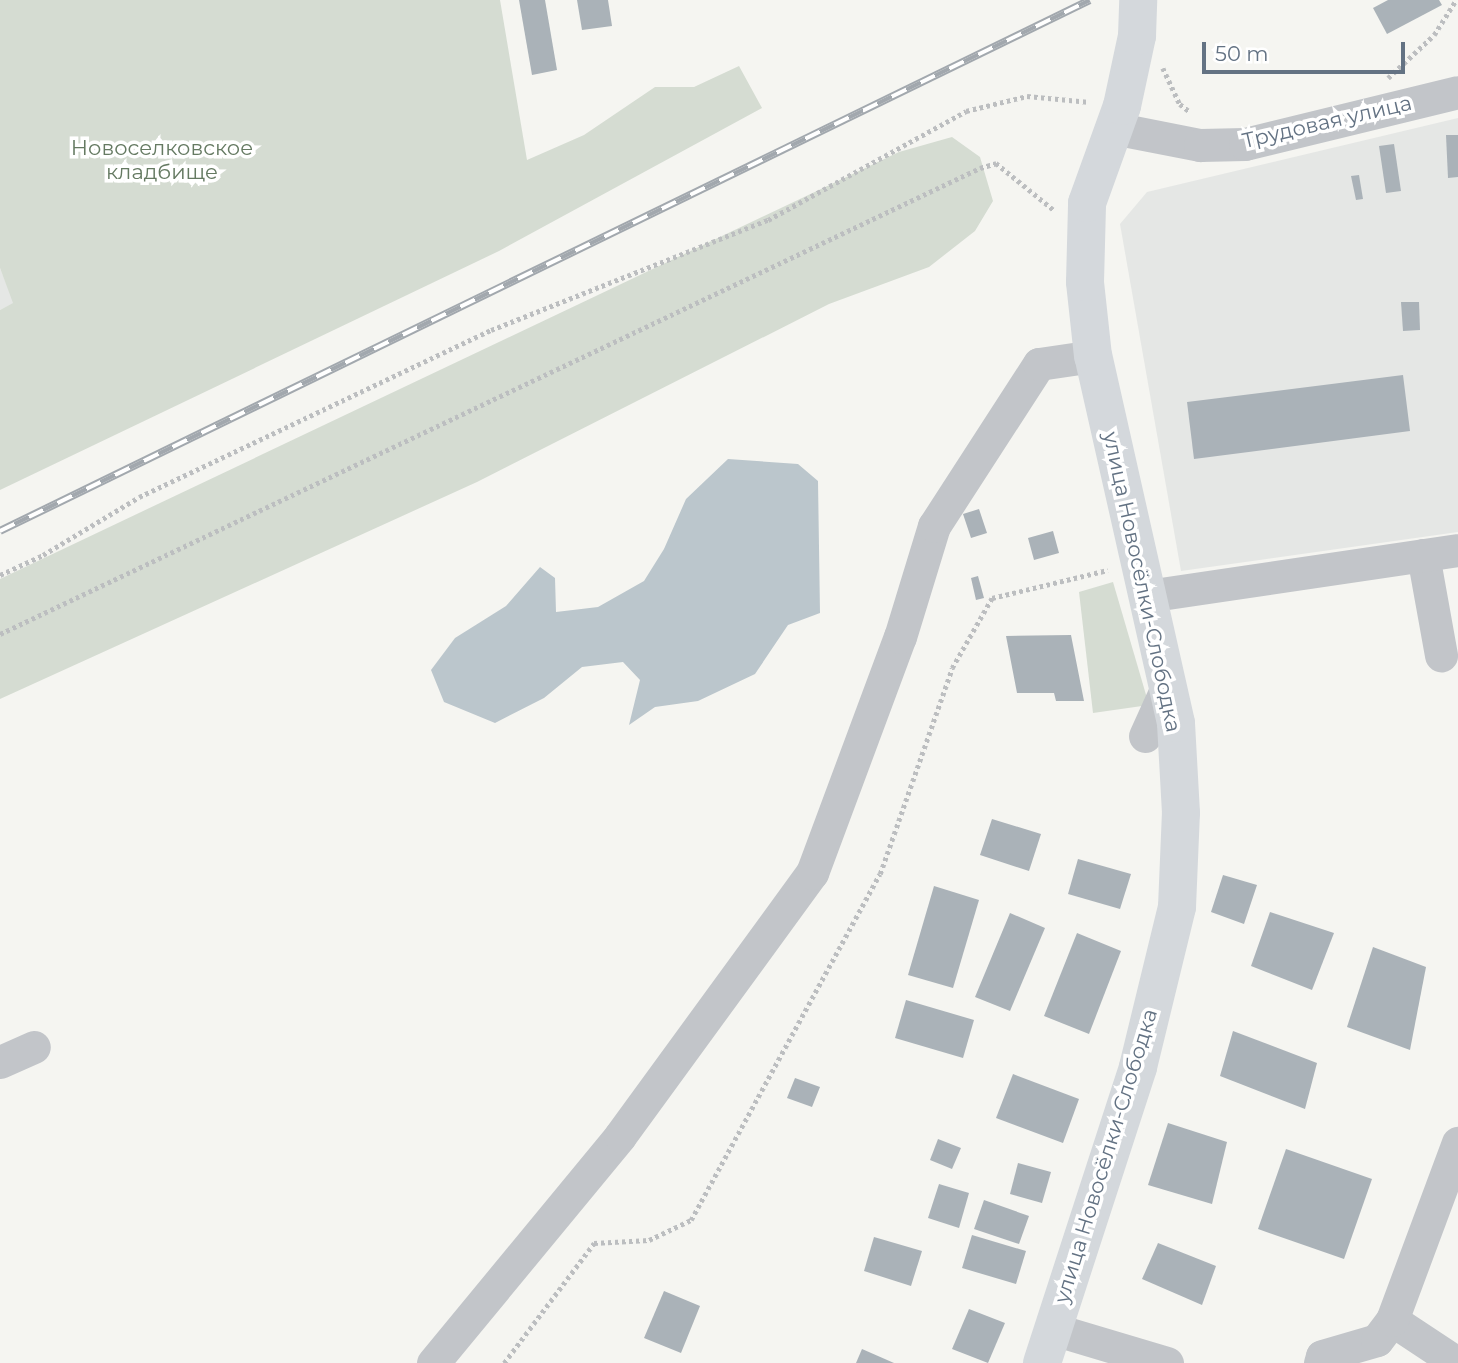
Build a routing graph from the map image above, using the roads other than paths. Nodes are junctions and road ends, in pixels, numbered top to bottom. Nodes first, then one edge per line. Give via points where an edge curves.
1 (1138, 0) edge
2 (1458, 92) edge
3 (1104, 115) junction
4 (1093, 356) junction
5 (1458, 550) edge
6 (1423, 555) junction
7 (1144, 579) junction
8 (1441, 655) dead end
9 (1168, 685) junction
10 (1145, 736) dead end
11 (34, 1047) dead end
12 (0, 1062) edge
13 (1458, 1143) edge
14 (1392, 1320) junction
15 (1048, 1346) edge
16 (433, 1363) edge
17 (1167, 1363) edge
18 (1320, 1363) edge
19 (1457, 1363) edge

1 - 3 main road, улица Новосёлки-Слободка via 1137,36
2 - 3 street, Трудовая улица via 1245,144 1200,145
3 - 4 main road, улица Новосёлки-Слободка via 1087,203 1085,282
4 - 7 main road, улица Новосёлки-Слободка
4 - 16 street via 1039,364 934,526 900,637 812,873 620,1136
5 - 6 street
6 - 7 street
6 - 8 street
7 - 9 main road, улица Новосёлки-Слободка
9 - 10 street
9 - 15 main road, улица Новосёлки-Слободка via 1176,723 1181,813 1177,907 1138,1066
11 - 12 street
13 - 14 street
14 - 18 street via 1377,1340 1322,1356
14 - 19 street
15 - 17 street

